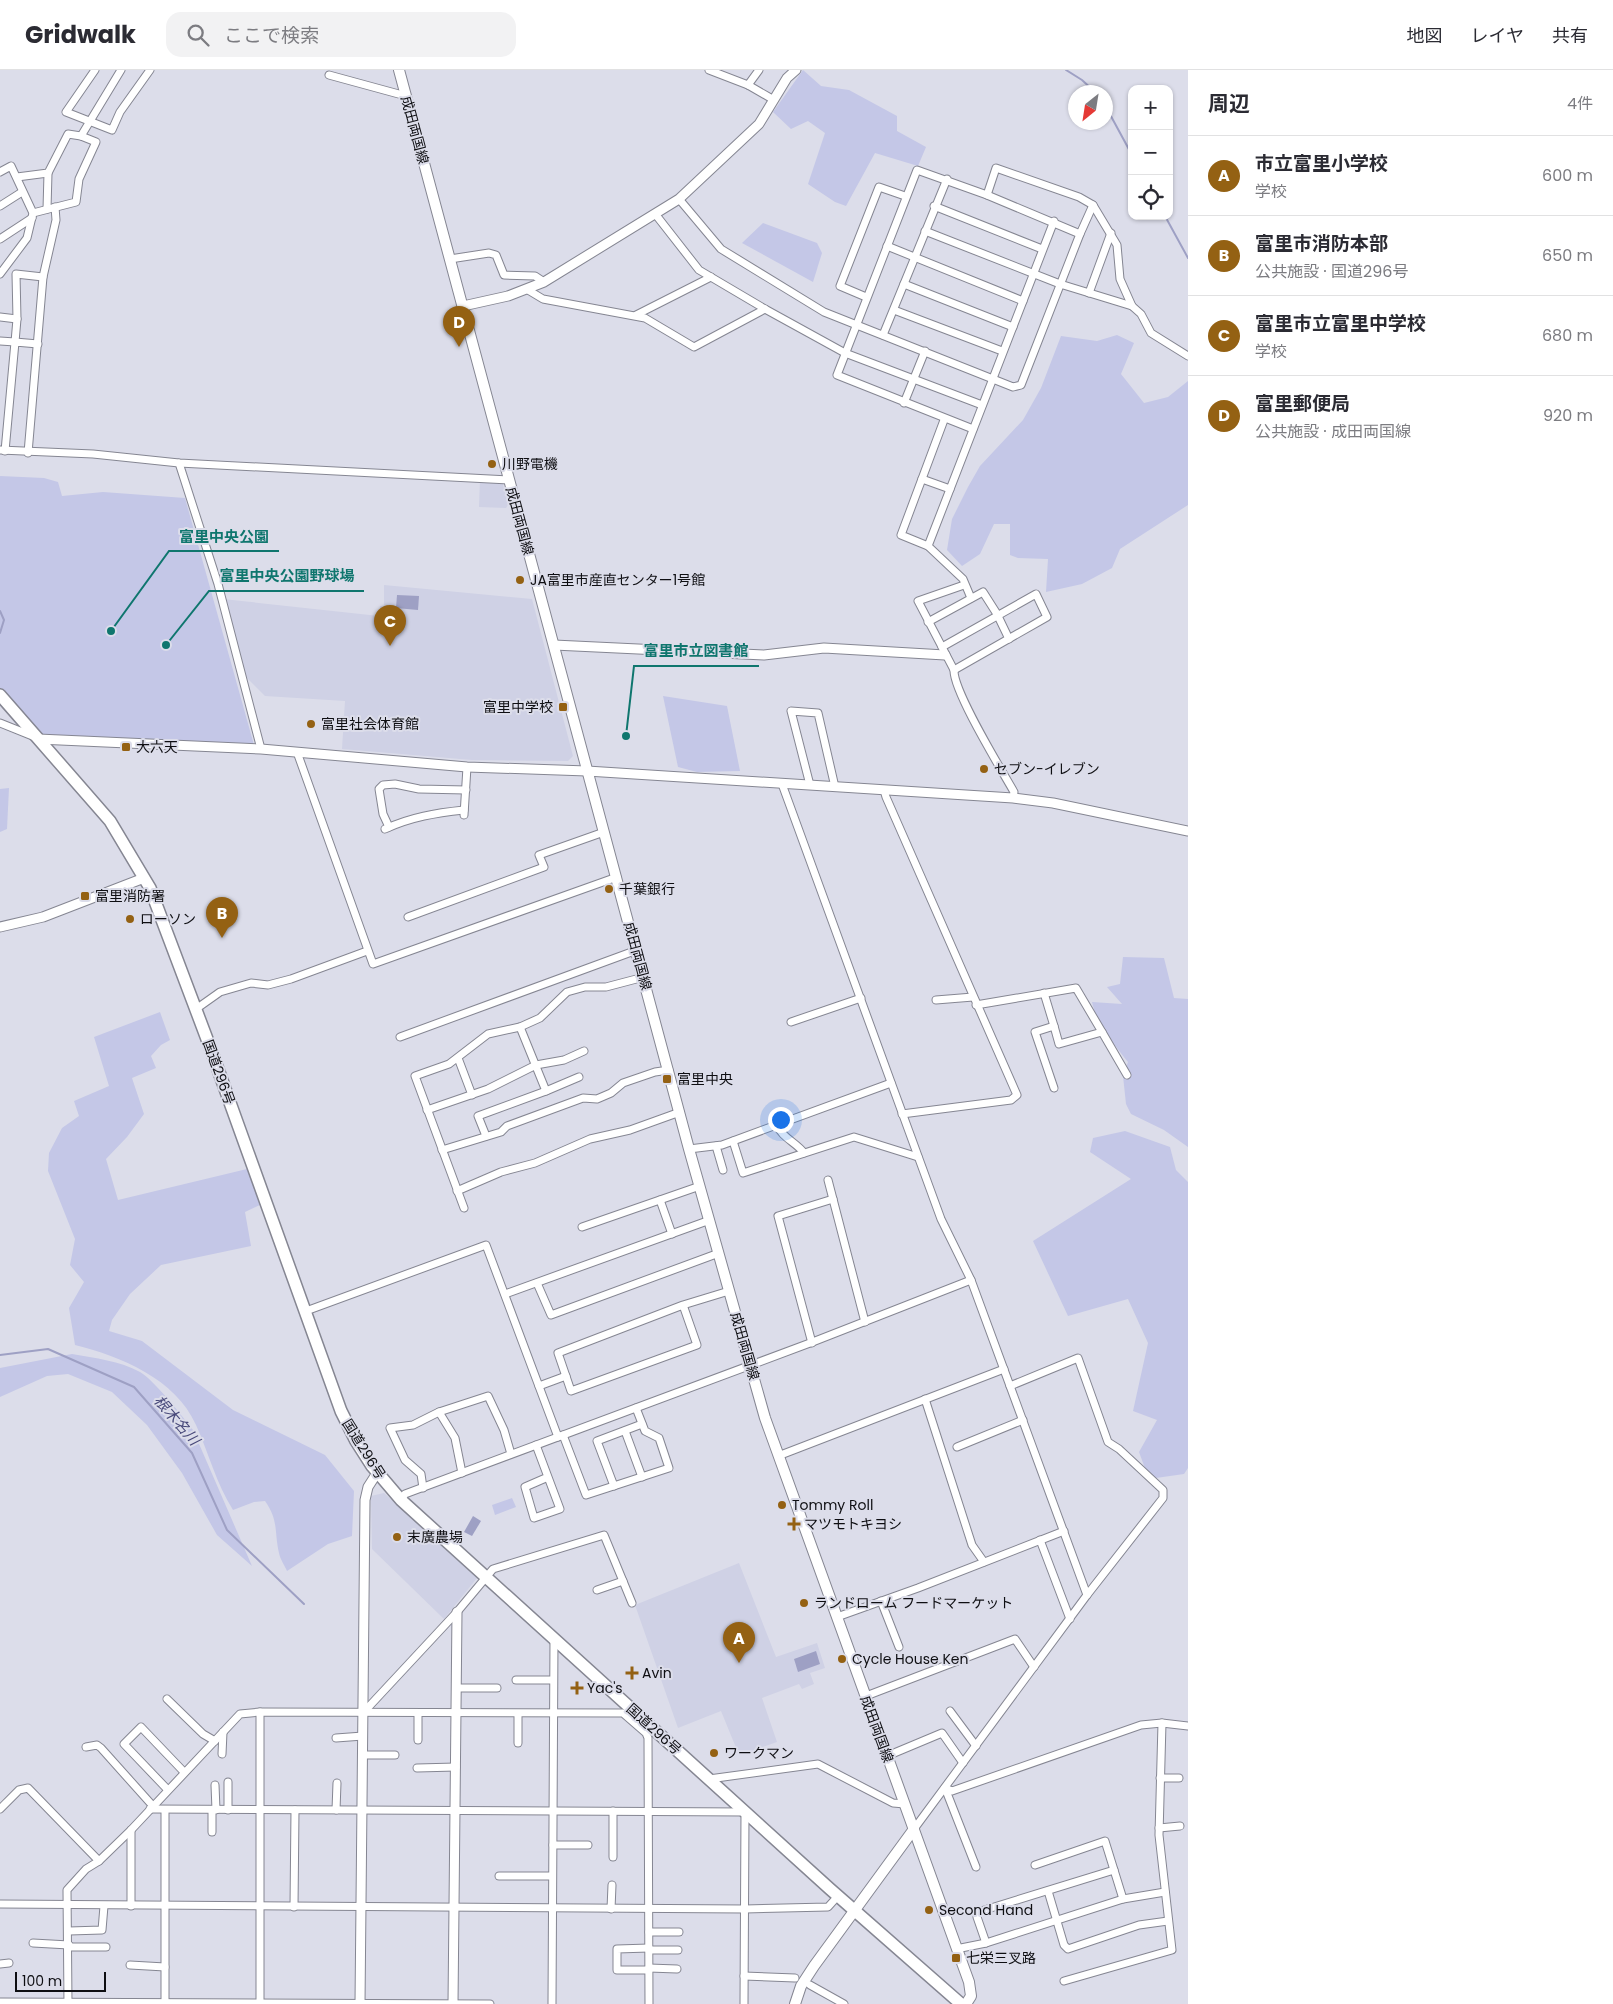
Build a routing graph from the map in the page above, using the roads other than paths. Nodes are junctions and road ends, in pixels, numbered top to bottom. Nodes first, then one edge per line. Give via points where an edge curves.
1 (96, 70) edge
2 (121, 70) edge
3 (150, 70) edge
4 (399, 70) edge
5 (709, 70) edge
6 (758, 70) edge
7 (796, 70) edge
8 (329, 75) dead end
9 (748, 85) junction
10 (406, 96) junction
11 (774, 100) junction
12 (88, 121) junction
13 (81, 136) junction
14 (0, 172) edge
15 (48, 174) junction
16 (16, 177) junction
17 (947, 179) junction
18 (22, 192) junction
19 (987, 194) junction
20 (905, 196) junction
21 (679, 199) junction
22 (1093, 205) junction
23 (0, 206) edge
24 (934, 206) junction
25 (55, 207) junction
26 (47, 209) junction
27 (656, 215) junction
28 (32, 216) junction
29 (1054, 221) junction
30 (924, 231) junction
31 (1111, 233) junction
32 (1080, 234) junction
33 (0, 239) edge
34 (887, 246) junction
35 (1042, 250) junction
36 (914, 257) junction
37 (450, 260) junction
38 (1033, 272) junction
39 (0, 274) edge
40 (43, 277) junction
41 (711, 277) junction
42 (544, 282) junction
43 (904, 284) junction
44 (1060, 284) junction
45 (528, 290) junction
46 (1089, 293) junction
47 (866, 297) junction
48 (1023, 301) junction
49 (463, 306) junction
50 (1132, 306) junction
51 (765, 309) junction
52 (894, 310) junction
53 (636, 316) junction
54 (0, 317) edge
55 (17, 319) junction
56 (856, 324) junction
57 (1013, 327) junction
58 (883, 335) junction
59 (0, 341) edge
60 (15, 342) junction
61 (38, 344) junction
62 (925, 351) junction
63 (1002, 351) junction
64 (845, 353) junction
65 (1188, 356) edge
66 (993, 378) junction
67 (914, 379) junction
68 (904, 403) junction
69 (982, 405) junction
70 (944, 420) junction
71 (973, 429) junction
72 (2, 451) edge
73 (28, 453) junction
74 (179, 463) junction
75 (922, 479) junction
76 (509, 480) junction
77 (950, 489) junction
78 (928, 546) junction
79 (964, 586) junction
80 (971, 598) junction
81 (997, 614) junction
82 (928, 622) junction
83 (1009, 639) junction
84 (554, 645) junction
85 (944, 651) junction
86 (954, 670) junction
87 (0, 695) edge
88 (0, 723) edge
89 (38, 738) junction
90 (261, 749) junction
91 (297, 752) junction
92 (467, 767) junction
93 (587, 772) junction
94 (782, 784) junction
95 (810, 785) junction
96 (835, 787) junction
97 (466, 790) junction
98 (884, 790) junction
99 (1013, 798) junction
100 (1188, 831) edge
101 (604, 832) junction
102 (617, 877) junction
103 (144, 878) junction
104 (408, 916) dead end
105 (0, 927) edge
106 (368, 950) junction
107 (637, 950) junction
108 (644, 977) junction
109 (1044, 993) junction
110 (860, 998) junction
111 (936, 1000) dead end
112 (975, 1001) junction
113 (196, 1009) junction
114 (791, 1022) dead end
115 (1054, 1026) junction
116 (520, 1027) junction
117 (1102, 1032) junction
118 (400, 1037) dead end
119 (584, 1051) dead end
120 (458, 1058) junction
121 (536, 1065) junction
122 (668, 1070) junction
123 (1127, 1075) dead end
124 (579, 1076) dead end
125 (891, 1083) junction
126 (1054, 1088) dead end
127 (546, 1091) junction
128 (472, 1095) junction
129 (428, 1110) junction
130 (680, 1112) junction
131 (902, 1114) junction
132 (777, 1125) junction
133 (486, 1136) junction
134 (733, 1141) junction
135 (716, 1146) junction
136 (689, 1149) junction
137 (442, 1150) junction
138 (804, 1154) junction
139 (918, 1156) junction
140 (723, 1170) dead end
141 (828, 1180) dead end
142 (700, 1186) junction
143 (457, 1190) junction
144 (833, 1199) junction
145 (660, 1200) junction
146 (464, 1208) dead end
147 (710, 1220) junction
148 (582, 1227) dead end
149 (672, 1234) junction
150 (719, 1253) junction
151 (971, 1280) junction
152 (537, 1283) junction
153 (729, 1290) junction
154 (505, 1294) junction
155 (683, 1305) junction
156 (306, 1311) junction
157 (865, 1322) junction
158 (812, 1342) junction
159 (750, 1365) junction
160 (1004, 1369) junction
161 (566, 1376) junction
162 (539, 1386) junction
163 (1010, 1386) junction
164 (925, 1399) junction
165 (636, 1408) junction
166 (439, 1412) junction
167 (1023, 1420) junction
168 (642, 1424) junction
169 (625, 1431) junction
170 (561, 1436) junction
171 (536, 1445) junction
172 (957, 1447) dead end
173 (511, 1454) junction
174 (778, 1456) junction
175 (377, 1473) junction
176 (462, 1473) junction
177 (642, 1477) junction
178 (548, 1478) junction
179 (614, 1486) junction
180 (424, 1488) junction
181 (401, 1500) junction
182 (1064, 1531) junction
183 (1040, 1540) junction
184 (984, 1562) junction
185 (485, 1577) junction
186 (623, 1581) junction
187 (598, 1590) dead end
188 (1087, 1595) junction
189 (880, 1601) junction
190 (632, 1603) dead end
191 (457, 1612) junction
192 (837, 1617) junction
193 (1070, 1619) junction
194 (554, 1639) junction
195 (899, 1647) dead end
196 (1034, 1667) junction
197 (516, 1680) dead end
198 (553, 1680) junction
199 (456, 1688) junction
200 (496, 1688) dead end
201 (866, 1696) junction
202 (167, 1699) dead end
203 (950, 1711) dead end
204 (260, 1712) junction
205 (362, 1714) junction
206 (418, 1714) junction
207 (456, 1714) junction
208 (518, 1714) junction
209 (553, 1714) junction
210 (636, 1718) junction
211 (1162, 1723) junction
212 (1188, 1726) edge
213 (223, 1732) junction
214 (363, 1736) junction
215 (336, 1738) dead end
216 (418, 1740) dead end
217 (215, 1741) junction
218 (518, 1743) dead end
219 (976, 1746) junction
220 (86, 1747) dead end
221 (222, 1754) dead end
222 (363, 1755) junction
223 (395, 1756) dead end
224 (887, 1756) junction
225 (964, 1763) junction
226 (417, 1768) dead end
227 (456, 1768) junction
228 (184, 1772) junction
229 (1160, 1778) junction
230 (1179, 1778) dead end
231 (709, 1779) junction
232 (228, 1782) dead end
233 (337, 1783) dead end
234 (215, 1786) dead end
235 (945, 1788) junction
236 (167, 1789) junction
237 (905, 1804) junction
238 (151, 1807) junction
239 (0, 1809) edge
240 (165, 1810) junction
241 (214, 1810) junction
242 (228, 1810) junction
243 (295, 1810) junction
244 (336, 1810) junction
245 (363, 1810) junction
246 (553, 1810) junction
247 (261, 1811) junction
248 (613, 1811) junction
249 (648, 1811) junction
250 (455, 1812) junction
251 (746, 1812) junction
252 (1180, 1826) dead end
253 (1159, 1828) junction
254 (914, 1829) junction
255 (131, 1830) junction
256 (212, 1832) dead end
257 (552, 1845) junction
258 (588, 1845) dead end
259 (613, 1857) dead end
260 (99, 1862) junction
261 (1035, 1864) dead end
262 (976, 1867) dead end
263 (1114, 1870) junction
264 (499, 1876) dead end
265 (552, 1876) junction
266 (612, 1885) dead end
267 (1048, 1891) junction
268 (1164, 1892) junction
269 (838, 1896) junction
270 (1123, 1899) junction
271 (0, 1904) edge
272 (69, 1905) junction
273 (104, 1906) junction
274 (132, 1906) junction
275 (166, 1906) junction
276 (261, 1907) junction
277 (294, 1907) junction
278 (363, 1908) junction
279 (455, 1908) junction
280 (552, 1909) junction
281 (611, 1909) junction
282 (649, 1909) junction
283 (745, 1909) junction
284 (854, 1910) junction
285 (1057, 1921) junction
286 (1168, 1921) junction
287 (69, 1931) junction
288 (649, 1932) junction
289 (679, 1932) dead end
290 (33, 1943) dead end
291 (986, 1943) junction
292 (69, 1946) junction
293 (106, 1947) dead end
294 (649, 1949) junction
295 (956, 1949) junction
296 (678, 1950) dead end
297 (9, 1963) dead end
298 (0, 1964) edge
299 (130, 1965) dead end
300 (165, 1967) junction
301 (649, 1969) junction
302 (677, 1969) dead end
303 (744, 1976) junction
304 (795, 1978) dead end
305 (1064, 1981) dead end
306 (810, 1985) dead end
307 (0, 2002) edge
308 (68, 2003) edge
309 (165, 2003) edge
310 (200, 2003) edge
311 (225, 2003) edge
312 (260, 2004) edge
313 (360, 2004) edge
314 (453, 2004) edge
315 (490, 2004) edge
316 (552, 2004) edge
317 (649, 2004) edge
318 (744, 2004) edge
319 (795, 2004) edge
320 (844, 2004) edge
321 (961, 2004) edge
322 (966, 2004) edge

1 - 12 street via 66,112
2 - 12 street
3 - 12 street via 120,112 112,130
4 - 10 main road, 成田両国線
5 - 9 street
6 - 9 street
7 - 11 street via 787,78
8 - 10 street
9 - 11 street
10 - 37 main road, 成田両国線
11 - 21 street via 745,140
12 - 13 street
13 - 15 street via 68,134
13 - 25 street via 96,142 79,179 76,202
14 - 16 street via 11,166
15 - 16 street
15 - 26 street
16 - 18 street
17 - 19 street
17 - 20 street via 917,170
17 - 24 street
18 - 23 street
18 - 28 street
19 - 22 street via 996,168
19 - 29 street
20 - 34 street
20 - 47 street via 880,186 840,286
21 - 27 street
21 - 56 street via 721,249 824,312
22 - 31 street
22 - 32 street
24 - 30 street
24 - 35 street
25 - 26 street
25 - 40 street via 56,220
26 - 28 street
27 - 41 street via 699,270
27 - 42 street via 631,226
28 - 33 street
28 - 39 street via 27,238
29 - 32 street
29 - 35 street
30 - 36 street
30 - 38 street
31 - 46 street
31 - 50 street via 1117,244 1120,279
32 - 44 street
34 - 36 street
34 - 47 street
35 - 38 street
36 - 43 street
36 - 48 street
37 - 42 street via 493,254 504,275 535,276
37 - 49 main road, 成田両国線
38 - 44 street
38 - 48 street
40 - 55 street via 16,274
40 - 61 street
41 - 51 street
41 - 53 street
42 - 45 street
43 - 52 street
43 - 57 street
44 - 46 street
44 - 66 street via 1021,385 1013,387
45 - 49 street
45 - 53 street via 543,298
46 - 50 street
47 - 56 street
48 - 57 street
49 - 76 main road, 成田両国線
50 - 65 street via 1151,333
51 - 53 street via 694,347
51 - 64 street
52 - 58 street
52 - 63 street
54 - 55 street
55 - 60 street
56 - 58 street
56 - 64 street
57 - 63 street
58 - 62 street
59 - 60 street
60 - 61 street
60 - 72 street
61 - 73 street
62 - 66 street
62 - 67 street
63 - 66 street
64 - 67 street
64 - 68 street via 837,375
66 - 69 street
67 - 68 street
67 - 69 street
68 - 70 street
69 - 71 street
70 - 71 street
70 - 75 street
71 - 77 street
72 - 73 street
73 - 74 street via 92,454
74 - 76 street
74 - 90 street via 218,584
75 - 77 street
75 - 78 street via 900,535
76 - 84 main road, 成田両国線
77 - 78 street
78 - 79 street via 964,579
79 - 80 street
79 - 82 street via 918,602
80 - 81 street via 983,592
80 - 82 street
81 - 83 street
81 - 83 street via 1036,594 1047,617
81 - 85 street
82 - 85 street
83 - 86 street
84 - 85 street via 764,655 824,648
84 - 93 main road, 成田両国線
85 - 86 street
86 - 99 street via 954,678 1014,792
87 - 89 highway, 国道296号
88 - 89 street
89 - 90 street
89 - 103 highway, 国道296号 via 110,821
90 - 91 street
91 - 92 street
91 - 106 street
92 - 93 street
92 - 97 street
93 - 94 street
93 - 101 main road, 成田両国線
94 - 95 street
94 - 110 street
95 - 96 street
95 - 96 street via 791,711 818,712
96 - 98 street
97 - 97 street via 382,785 379,789 380,802 387,828 444,811 464,813
98 - 99 street
98 - 112 street
99 - 100 street
101 - 102 main road, 成田両国線
101 - 104 street via 539,855 544,867
102 - 106 street via 373,964
102 - 107 main road, 成田両国線
103 - 105 street via 43,917
103 - 113 highway, 国道296号
106 - 113 street via 290,980 268,985 251,983 220,992
107 - 108 main road, 成田両国線
107 - 118 street
108 - 116 street via 606,987 585,987 567,992 540,1018
108 - 122 main road, 成田両国線
109 - 112 street
109 - 115 street
109 - 117 street via 1076,988
110 - 114 street
110 - 125 street
111 - 112 street
112 - 131 street via 1017,1095 1011,1100
113 - 156 highway, 国道296号
115 - 117 street via 1059,1044
115 - 126 street via 1035,1032
116 - 120 street via 488,1034
116 - 121 street
117 - 123 street
119 - 121 street via 564,1060
120 - 128 street
120 - 129 street via 415,1076
121 - 127 street
121 - 128 street
122 - 130 main road, 成田両国線
122 - 133 street via 623,1083 610,1093 597,1098 582,1098
124 - 127 street
125 - 131 street
125 - 132 street
127 - 133 street via 478,1116
128 - 129 street
129 - 137 street
130 - 136 main road, 成田両国線
130 - 143 street via 630,1130 585,1141 535,1163 501,1172
131 - 139 street
132 - 134 street
132 - 138 street
133 - 137 street
134 - 135 street
134 - 138 street via 744,1174
135 - 136 street
135 - 140 street
136 - 142 main road, 成田両国線
137 - 143 street
138 - 139 street via 854,1137
139 - 151 street via 941,1220
141 - 144 street
142 - 145 street
142 - 147 main road, 成田両国線
143 - 146 street
144 - 157 street
144 - 158 street via 778,1216
145 - 148 street
145 - 149 street
147 - 149 street
147 - 150 main road, 成田両国線
149 - 152 street
150 - 152 street via 551,1315
150 - 153 main road, 成田両国線
151 - 157 street
151 - 160 street
152 - 154 street
153 - 155 street
153 - 159 main road, 成田両国線
154 - 156 street via 486,1245
154 - 162 street
155 - 161 street via 558,1353
155 - 161 street via 697,1345 571,1391
156 - 175 highway, 国道296号 via 341,1411
157 - 158 street
158 - 159 street
159 - 165 street
159 - 174 main road, 成田両国線
160 - 163 street
160 - 164 street
161 - 162 street
162 - 170 street
163 - 167 street
163 - 188 street via 1078,1358 1108,1442 1163,1490 1163,1498
164 - 174 street
164 - 184 street via 972,1545
165 - 168 street
165 - 170 street
166 - 173 street via 488,1396
166 - 176 street via 455,1438
166 - 180 street via 413,1424 390,1428 405,1460 421,1474
167 - 172 street
167 - 182 street
168 - 169 street
168 - 177 street via 645,1431 659,1438 669,1468
169 - 177 street
169 - 179 street via 597,1441
170 - 171 street
170 - 179 street via 586,1495
171 - 173 street
171 - 178 street
173 - 176 street
174 - 192 main road, 成田両国線
175 - 181 highway, 国道296号
175 - 205 street via 368,1478 361,1502 364,1545
176 - 180 street
177 - 179 street
178 - 178 street via 560,1509 534,1518 525,1487
180 - 181 street via 405,1494
181 - 185 highway, 国道296号
182 - 183 street
182 - 188 street
183 - 184 street
183 - 193 street
184 - 189 street
185 - 186 street via 493,1569 604,1535
185 - 191 street
185 - 194 highway, 国道296号
186 - 187 street
186 - 190 street
188 - 193 street
189 - 192 street
189 - 195 street
191 - 199 street
191 - 205 street
192 - 201 main road, 成田両国線
193 - 196 street
194 - 198 street
194 - 210 highway, 国道296号
196 - 201 street via 1015,1639
196 - 219 street
197 - 198 street
198 - 209 street
199 - 200 street
199 - 207 street
201 - 224 main road, 成田両国線
202 - 217 street via 203,1734
203 - 219 street
204 - 205 street
204 - 213 street via 242,1712
204 - 247 street
205 - 206 street
205 - 214 street
206 - 207 street
206 - 216 street
207 - 208 street
207 - 227 street
208 - 209 street
208 - 218 street
209 - 210 street via 623,1713
209 - 246 street
210 - 231 highway, 国道296号
210 - 249 street via 648,1738
211 - 212 street
211 - 229 street
211 - 235 street via 1141,1725 952,1791
213 - 217 street
213 - 221 street
214 - 215 street
214 - 222 street
217 - 228 street
219 - 225 street
220 - 238 street via 97,1745 101,1748
222 - 223 street
222 - 245 street
224 - 225 street via 942,1733
224 - 237 main road, 成田両国線
225 - 235 street
226 - 227 street
227 - 250 street
228 - 236 street
228 - 236 street via 142,1726 124,1744
229 - 230 street
229 - 253 street
231 - 237 street via 818,1764 893,1803
231 - 251 highway, 国道296号
232 - 242 street
233 - 244 street
234 - 241 street
235 - 254 street
235 - 262 street
236 - 238 street
237 - 254 main road, 成田両国線
238 - 240 street
238 - 255 street
239 - 260 street via 20,1790 28,1788
240 - 241 street
240 - 275 street
241 - 242 street
241 - 256 street
242 - 247 street
243 - 244 street
243 - 247 street
243 - 277 street
244 - 245 street
245 - 250 street
245 - 278 street
246 - 248 street
246 - 250 street
246 - 257 street
247 - 276 street
248 - 249 street
248 - 259 street
249 - 251 street
249 - 282 street
250 - 279 street
251 - 269 highway, 国道296号
251 - 283 street
252 - 253 street
253 - 268 street
254 - 284 main road
254 - 295 main road, 成田両国線
255 - 260 street
255 - 274 street
257 - 258 street
257 - 265 street
260 - 272 street via 86,1869 67,1890
261 - 263 street via 1105,1841
263 - 267 street
263 - 270 street
264 - 265 street
265 - 280 street
266 - 281 street
267 - 285 street
267 - 291 street via 978,1912
268 - 270 street
268 - 286 street
269 - 283 street via 828,1907
269 - 284 highway, 国道296号
270 - 285 street
271 - 272 street
272 - 273 street
272 - 287 street
273 - 274 street
273 - 287 street via 102,1930
274 - 275 street
275 - 276 street
275 - 300 street
276 - 277 street
276 - 312 street
277 - 278 street
278 - 279 street
278 - 313 street
279 - 280 street
279 - 314 street
280 - 281 street
280 - 316 street
281 - 282 street
282 - 283 street
282 - 288 street
283 - 303 street
284 - 319 main road via 801,1986
284 - 321 highway, 国道296号
285 - 286 street via 1068,1949 1139,1925
285 - 291 street
286 - 305 street via 1172,1950
287 - 292 street
288 - 289 street
288 - 294 street
290 - 292 street
291 - 295 street
292 - 293 street
292 - 308 street
294 - 296 street
294 - 301 street
294 - 301 street via 617,1949 617,1970
295 - 322 main road, 成田両国線 via 971,1991
297 - 298 street
299 - 300 street
300 - 309 street
301 - 302 street
301 - 317 street
303 - 304 street
303 - 318 street
306 - 320 street
307 - 308 street
308 - 309 street
309 - 310 street
310 - 311 street
311 - 312 street
312 - 313 street
313 - 314 street
314 - 315 street

